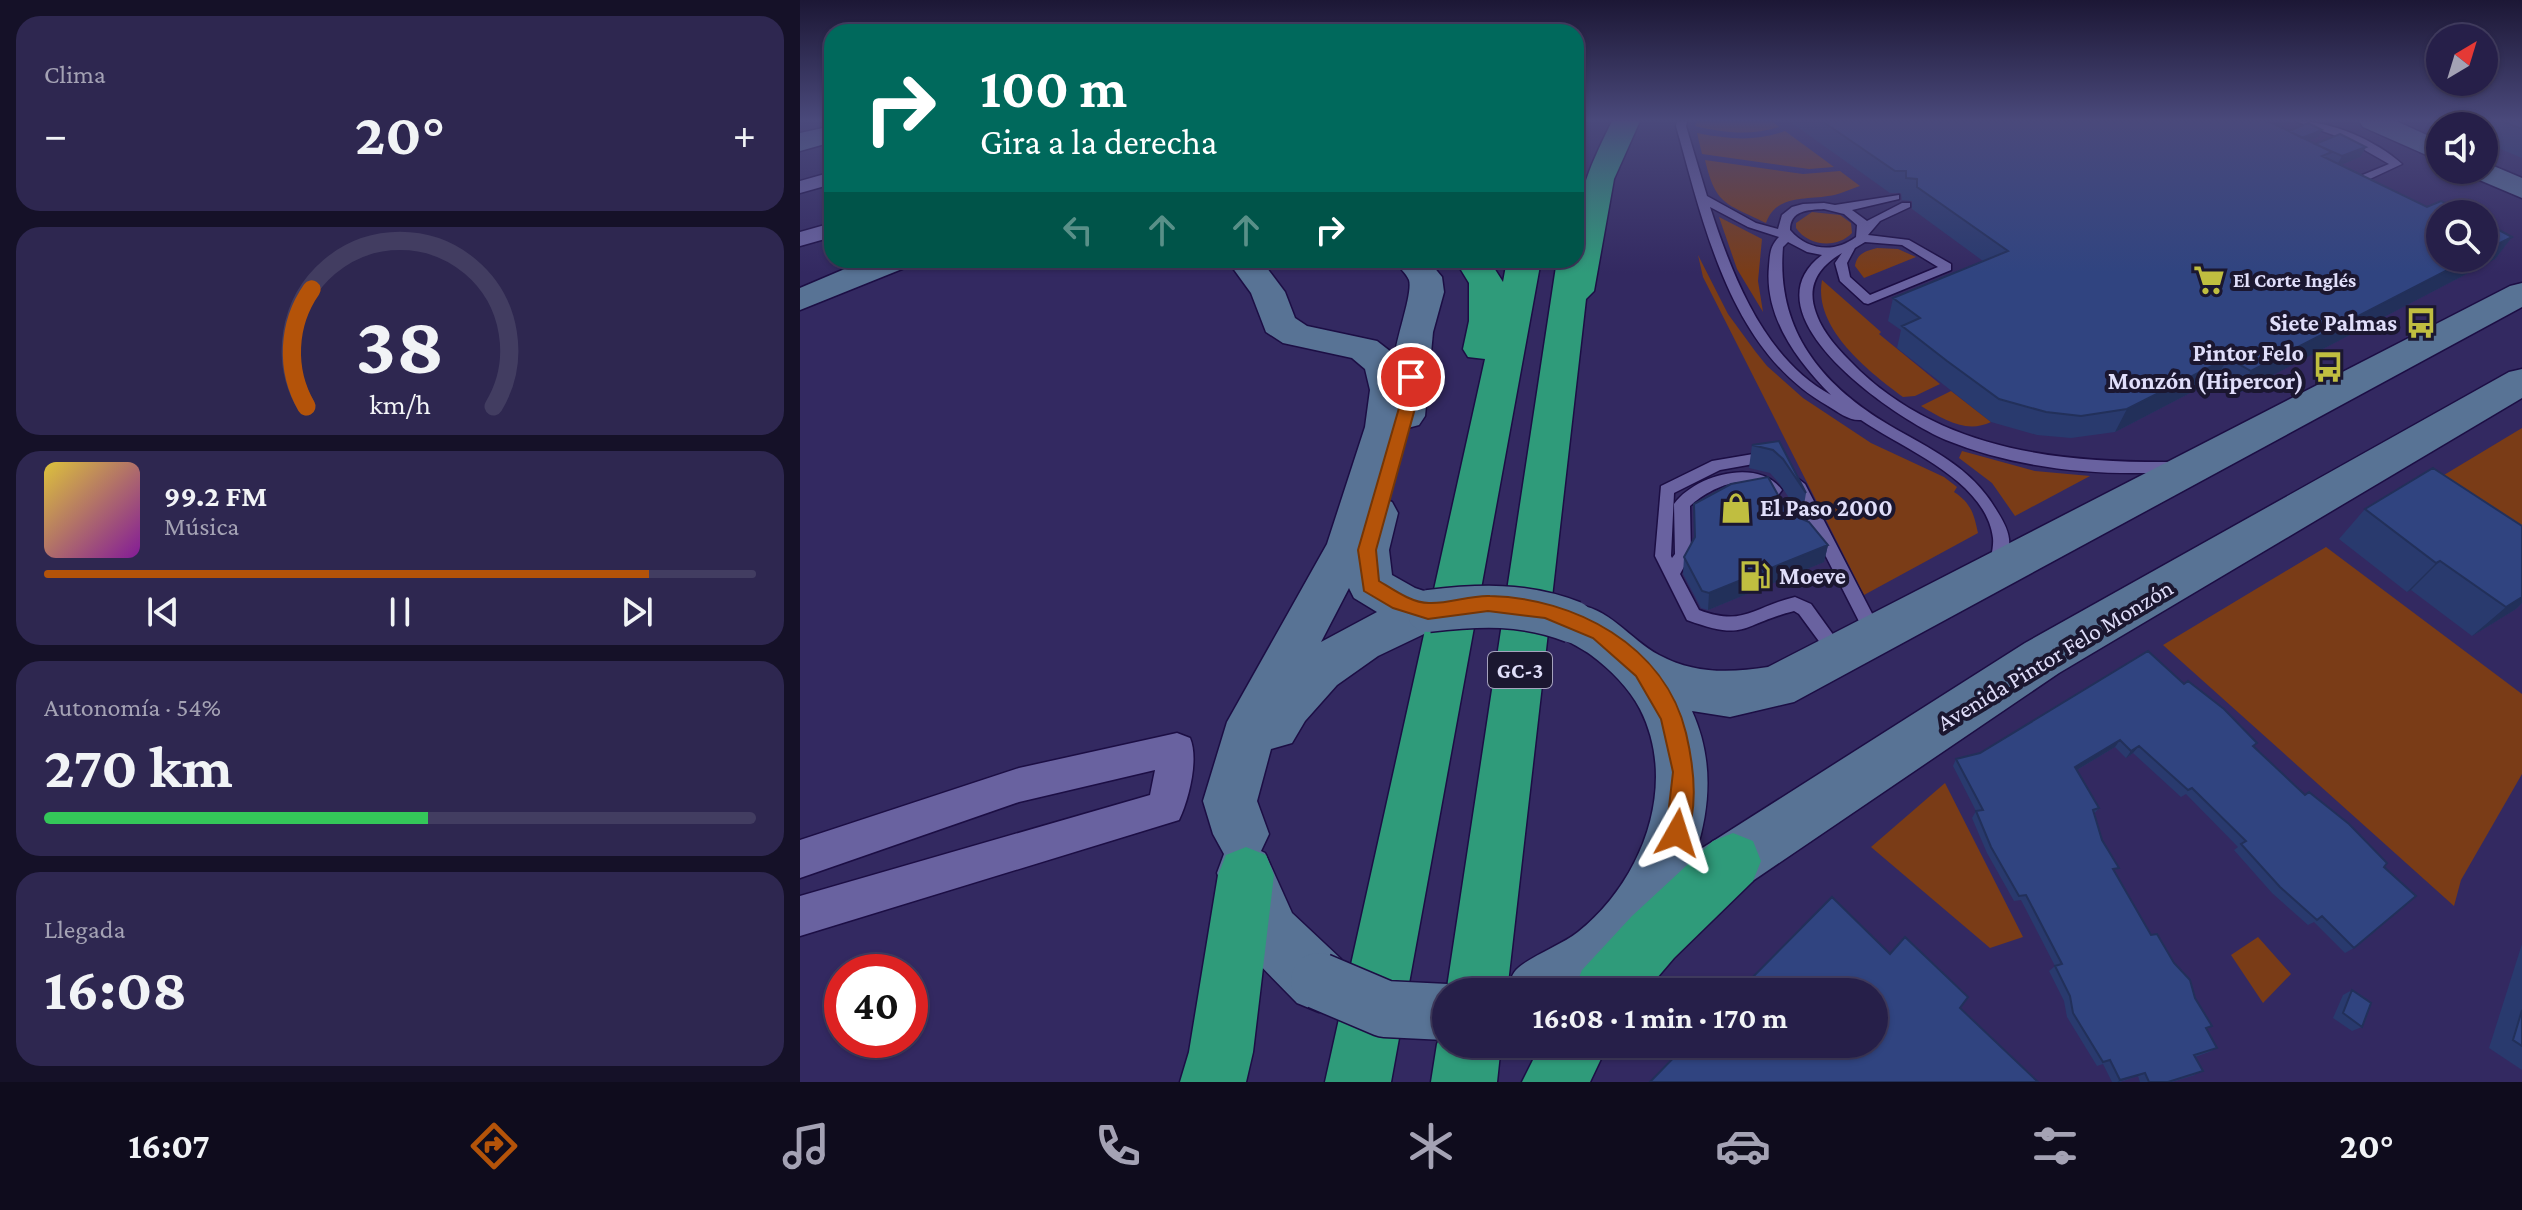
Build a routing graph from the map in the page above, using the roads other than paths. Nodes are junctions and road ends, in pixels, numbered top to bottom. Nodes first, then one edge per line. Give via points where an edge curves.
1 (1602, 171) edge
2 (1694, 171) edge
3 (2380, 171) edge
4 (2341, 177) edge
5 (2498, 178) edge
6 (824, 180) edge
7 (800, 187) edge
8 (2522, 189) edge
9 (1701, 197) junction
10 (1895, 197) dead end
11 (1906, 205) dead end
12 (1837, 208) junction
13 (824, 232) edge
14 (1863, 234) junction
15 (1787, 236) junction
16 (800, 239) edge
17 (1844, 250) junction
18 (1584, 263) edge
19 (876, 268) edge
20 (1250, 268) edge
21 (1417, 268) edge
22 (1477, 268) edge
23 (1522, 268) edge
24 (1573, 268) edge
25 (1583, 268) edge
26 (2522, 293) edge
27 (800, 300) edge
28 (1421, 309) junction
29 (1341, 343) junction
30 (1563, 348) junction
31 (2522, 381) edge
32 (1879, 425) junction
33 (2192, 467) junction
34 (1775, 492) edge
35 (1804, 529) edge
36 (1824, 537) junction
37 (1997, 569) junction
38 (1672, 574) junction
39 (1412, 611) junction
40 (1857, 645) junction
41 (1643, 670) junction
42 (1442, 671) junction
43 (1243, 854) junction
44 (800, 859) edge
45 (1733, 861) joint
46 (800, 916) edge
47 (1478, 978) edge
48 (1595, 978) edge
49 (1432, 1011) edge
50 (1467, 1058) edge
51 (1556, 1058) edge
52 (1568, 1058) edge
53 (1213, 1082) edge
54 (1358, 1082) edge
55 (1464, 1082) edge
56 (1554, 1082) edge

1 - 18 highway
2 - 9 lane
3 - 4 lane via 2353,183
5 - 8 street
6 - 7 street
9 - 15 lane via 1752,225
9 - 32 lane via 1736,294 1786,368 1836,407
10 - 12 lane
11 - 14 lane via 1876,219
12 - 14 lane via 1857,217
12 - 15 lane via 1811,206 1790,213 1782,226
13 - 16 street
14 - 17 lane
14 - 17 lane via 1905,242 1947,267 1868,300 1844,278
15 - 17 lane via 1809,248
15 - 32 lane via 1777,246 1775,291 1791,340 1849,404
17 - 33 lane via 1824,258 1810,272 1805,294 1811,317 1855,376 1904,413 1953,437 2034,459
19 - 27 street
20 - 29 street via 1268,292 1279,324 1296,335
21 - 28 street via 1427,292
22 - 42 highway via 1486,283 1487,321 1443,539
23 - 42 highway
24 - 30 highway, GC-3
25 - 30 highway
26 - 33 street
28 - 29 street via 1375,336
28 - 39 street via 1409,401 1367,550 1370,585
29 - 43 street via 1364,349 1382,364 1389,390 1385,427 1349,545 1253,722 1230,801
30 - 47 highway, GC-3
31 - 45 street, Avenida Pintor Felo Monzón via 2042,658
32 - 37 lane via 1951,466 1984,497 2001,538
33 - 37 street
34 - 38 lane via 1748,488 1682,518 1683,554
35 - 36 lane
36 - 38 lane via 1782,455 1717,465 1666,490 1663,556
36 - 40 lane
37 - 40 street
38 - 40 lane via 1693,615 1717,626 1740,626 1795,604
39 - 41 street, bridge via 1488,603 1547,610 1600,633
39 - 43 street via 1321,668 1280,715 1251,772
40 - 41 street via 1776,687 1730,695 1694,690
41 - 48 street via 1671,716 1684,772 1677,833 1650,895
42 - 54 highway
43 - 49 street, bridge via 1271,934 1319,981 1385,1009
43 - 53 highway via 1221,1052
44 - 46 street via 1019,785 1177,749 1166,808
45 - 48 highway via 1653,937
50 - 55 highway
51 - 56 highway
52 - 56 highway

